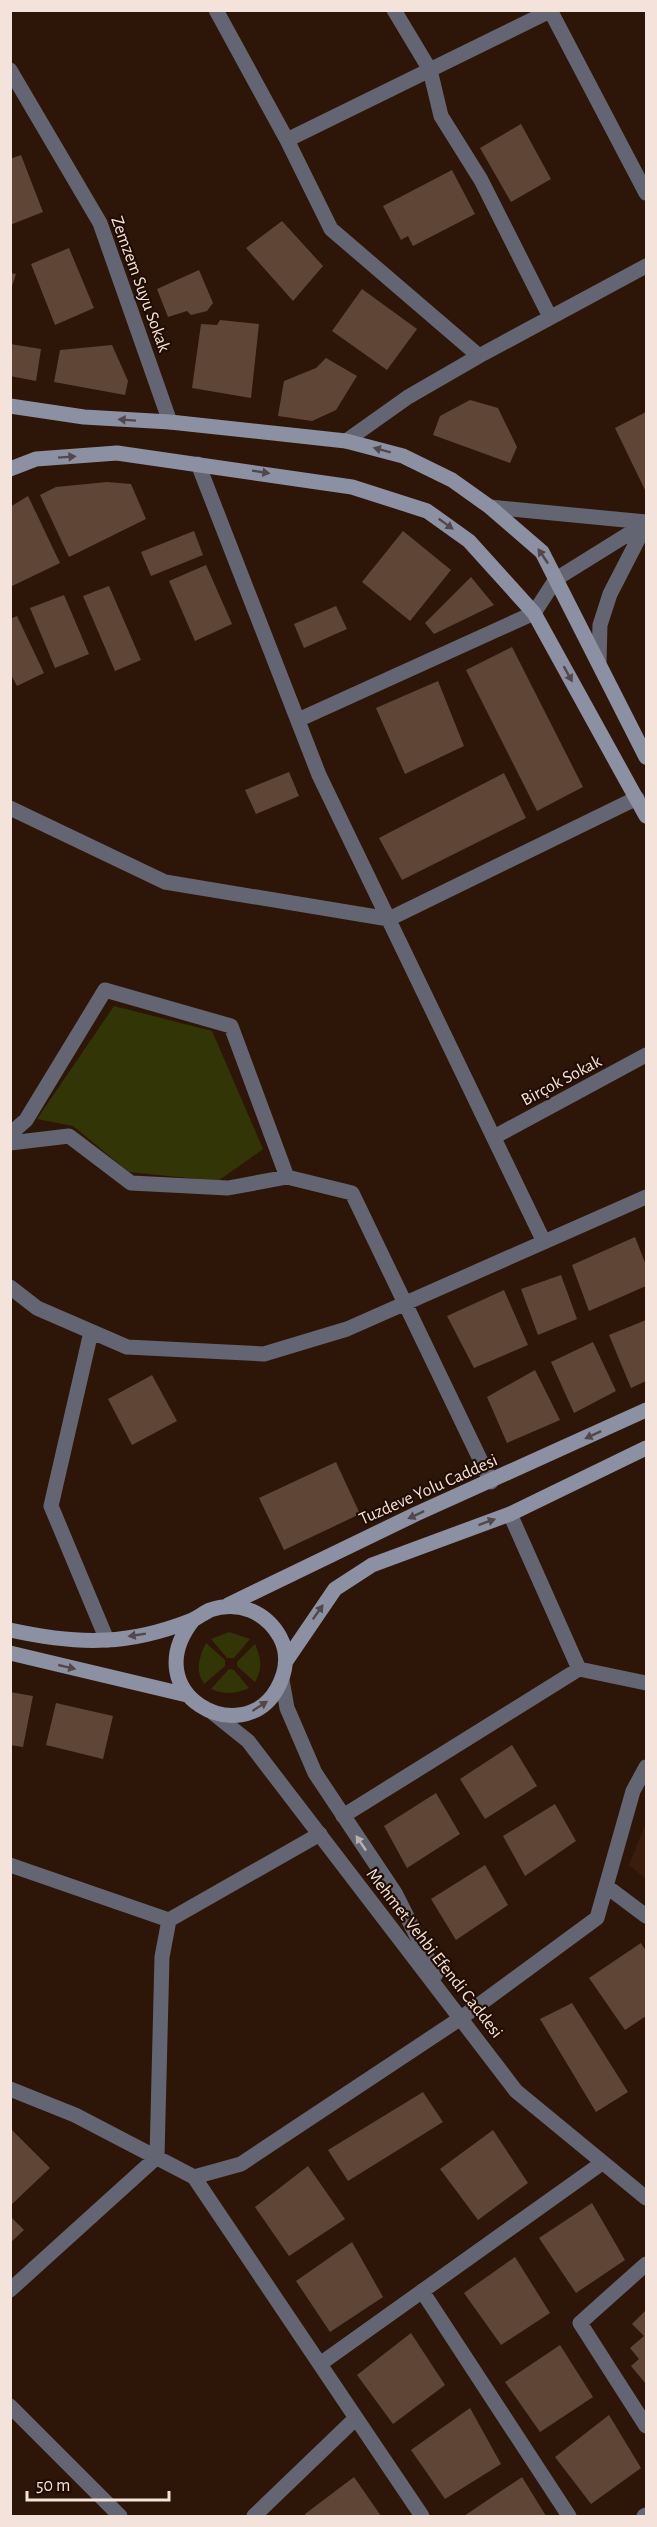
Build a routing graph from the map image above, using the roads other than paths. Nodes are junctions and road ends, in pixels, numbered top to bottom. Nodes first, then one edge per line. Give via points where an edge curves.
1 (216, 10) edge
2 (394, 10) edge
3 (551, 11) edge
4 (10, 70) edge
5 (430, 70) junction
6 (287, 140) junction
7 (646, 193) edge
8 (646, 266) edge
9 (550, 317) junction
10 (479, 356) junction
11 (10, 406) edge
12 (170, 422) junction
13 (346, 441) junction
14 (198, 464) junction
15 (10, 469) edge
16 (490, 507) junction
17 (646, 523) edge
18 (556, 579) junction
19 (534, 613) junction
20 (598, 661) junction
21 (298, 720) junction
22 (642, 739) edge
23 (646, 757) edge
24 (637, 798) junction
25 (10, 808) edge
26 (646, 816) edge
27 (389, 919) junction
28 (646, 1055) edge
29 (10, 1134) edge
30 (494, 1137) junction
31 (10, 1143) edge
32 (287, 1177) junction
33 (646, 1197) edge
34 (544, 1242) junction
35 (10, 1287) edge
36 (406, 1303) junction
37 (91, 1332) junction
38 (646, 1410) edge
39 (646, 1449) edge
40 (491, 1482) junction
41 (510, 1514) junction
42 (226, 1606) junction
43 (193, 1620) junction
44 (10, 1630) edge
45 (107, 1640) junction
46 (10, 1653) edge
47 (286, 1660) junction
48 (579, 1669) junction
49 (282, 1680) junction
50 (646, 1683) edge
51 (187, 1695) junction
52 (213, 1713) junction
53 (646, 1767) edge
54 (343, 1816) junction
55 (320, 1834) junction
56 (10, 1865) edge
57 (606, 1886) junction
58 (646, 1916) edge
59 (169, 1920) junction
60 (451, 2004) junction
61 (461, 2018) junction
62 (10, 2089) edge
63 (157, 2157) junction
64 (602, 2163) junction
65 (194, 2177) junction
66 (646, 2198) edge
67 (646, 2264) edge
68 (10, 2290) edge
69 (422, 2291) junction
70 (320, 2364) junction
71 (10, 2406) edge
72 (356, 2418) junction
73 (646, 2426) edge
74 (261, 2514) edge
75 (120, 2517) edge
76 (422, 2517) edge
77 (569, 2517) edge

1 - 6 street
2 - 5 street
3 - 5 street
3 - 7 street
4 - 12 street, Zemzem Suyu Sokak via 100,223
5 - 6 street
5 - 9 street via 441,116 481,180
6 - 10 street via 331,229
8 - 9 street
9 - 10 street
10 - 13 street via 408,397
12 -> 11 main road via 84,417
12 - 13 main road
16 -> 13 main road via 452,480 403,456
15 -> 14 main road via 36,459 117,453
14 -> 19 main road via 352,487 427,511 469,541
14 - 21 street
16 - 17 street
18 -> 16 main road via 542,552
17 - 18 street
17 - 20 street via 610,594 600,625
18 - 19 street
18 - 20 main road
19 - 21 street
19 -> 24 main road
20 - 22 main road
21 - 27 street via 319,775
22 - 23 main road
24 - 26 main road
24 - 27 street
25 - 27 street via 165,882
27 - 30 street
28 - 30 street, Birçok Sokak
29 - 32 street via 26,1120 105,990 231,1026
30 - 34 street
31 - 32 street via 69,1136 131,1183 228,1188
32 - 36 street via 352,1193
33 - 34 street
34 - 36 street
35 - 37 street via 37,1308
36 - 37 street via 347,1329 264,1354 127,1347
36 - 40 street
37 - 45 street via 51,1506
38 -> 40 main road, Tuzdeve Yolu Caddesi
39 - 41 main road
40 -> 42 main road, Tuzdeve Yolu Caddesi
47 -> 41 main road via 334,1589 372,1565
41 - 48 street
42 - 43 main road
42 - 47 main road via 244,1607 274,1627
43 -> 45 main road via 154,1633
43 - 51 main road via 183,1633 176,1656 179,1680
44 - 45 main road via 51,1638
46 -> 51 main road
47 - 49 main road
48 - 50 street
48 - 54 street
52 -> 49 main road via 240,1715 254,1710 266,1703
49 - 54 street via 287,1708 315,1773
51 - 52 main road
52 - 55 street, Mehmet Vehbi Efendi Caddesi via 248,1741
53 - 57 street via 633,1791
60 -> 54 street via 395,1893
55 - 59 street
55 - 60 street, Mehmet Vehbi Efendi Caddesi
56 - 59 street
57 - 58 street
57 - 61 street via 597,1918
59 - 63 street via 162,1957
60 - 61 street, Mehmet Vehbi Efendi Caddesi
61 - 64 street, Mehmet Vehbi Efendi Caddesi via 516,2091
61 - 65 street via 242,2164
62 - 63 street via 75,2115
63 - 65 street
63 - 68 street
64 - 66 street, Mehmet Vehbi Efendi Caddesi
64 - 69 street
65 - 70 street
67 - 73 street via 580,2323
69 - 70 street
69 - 77 street
70 - 72 street
71 - 75 street
72 - 74 street
72 - 76 street

